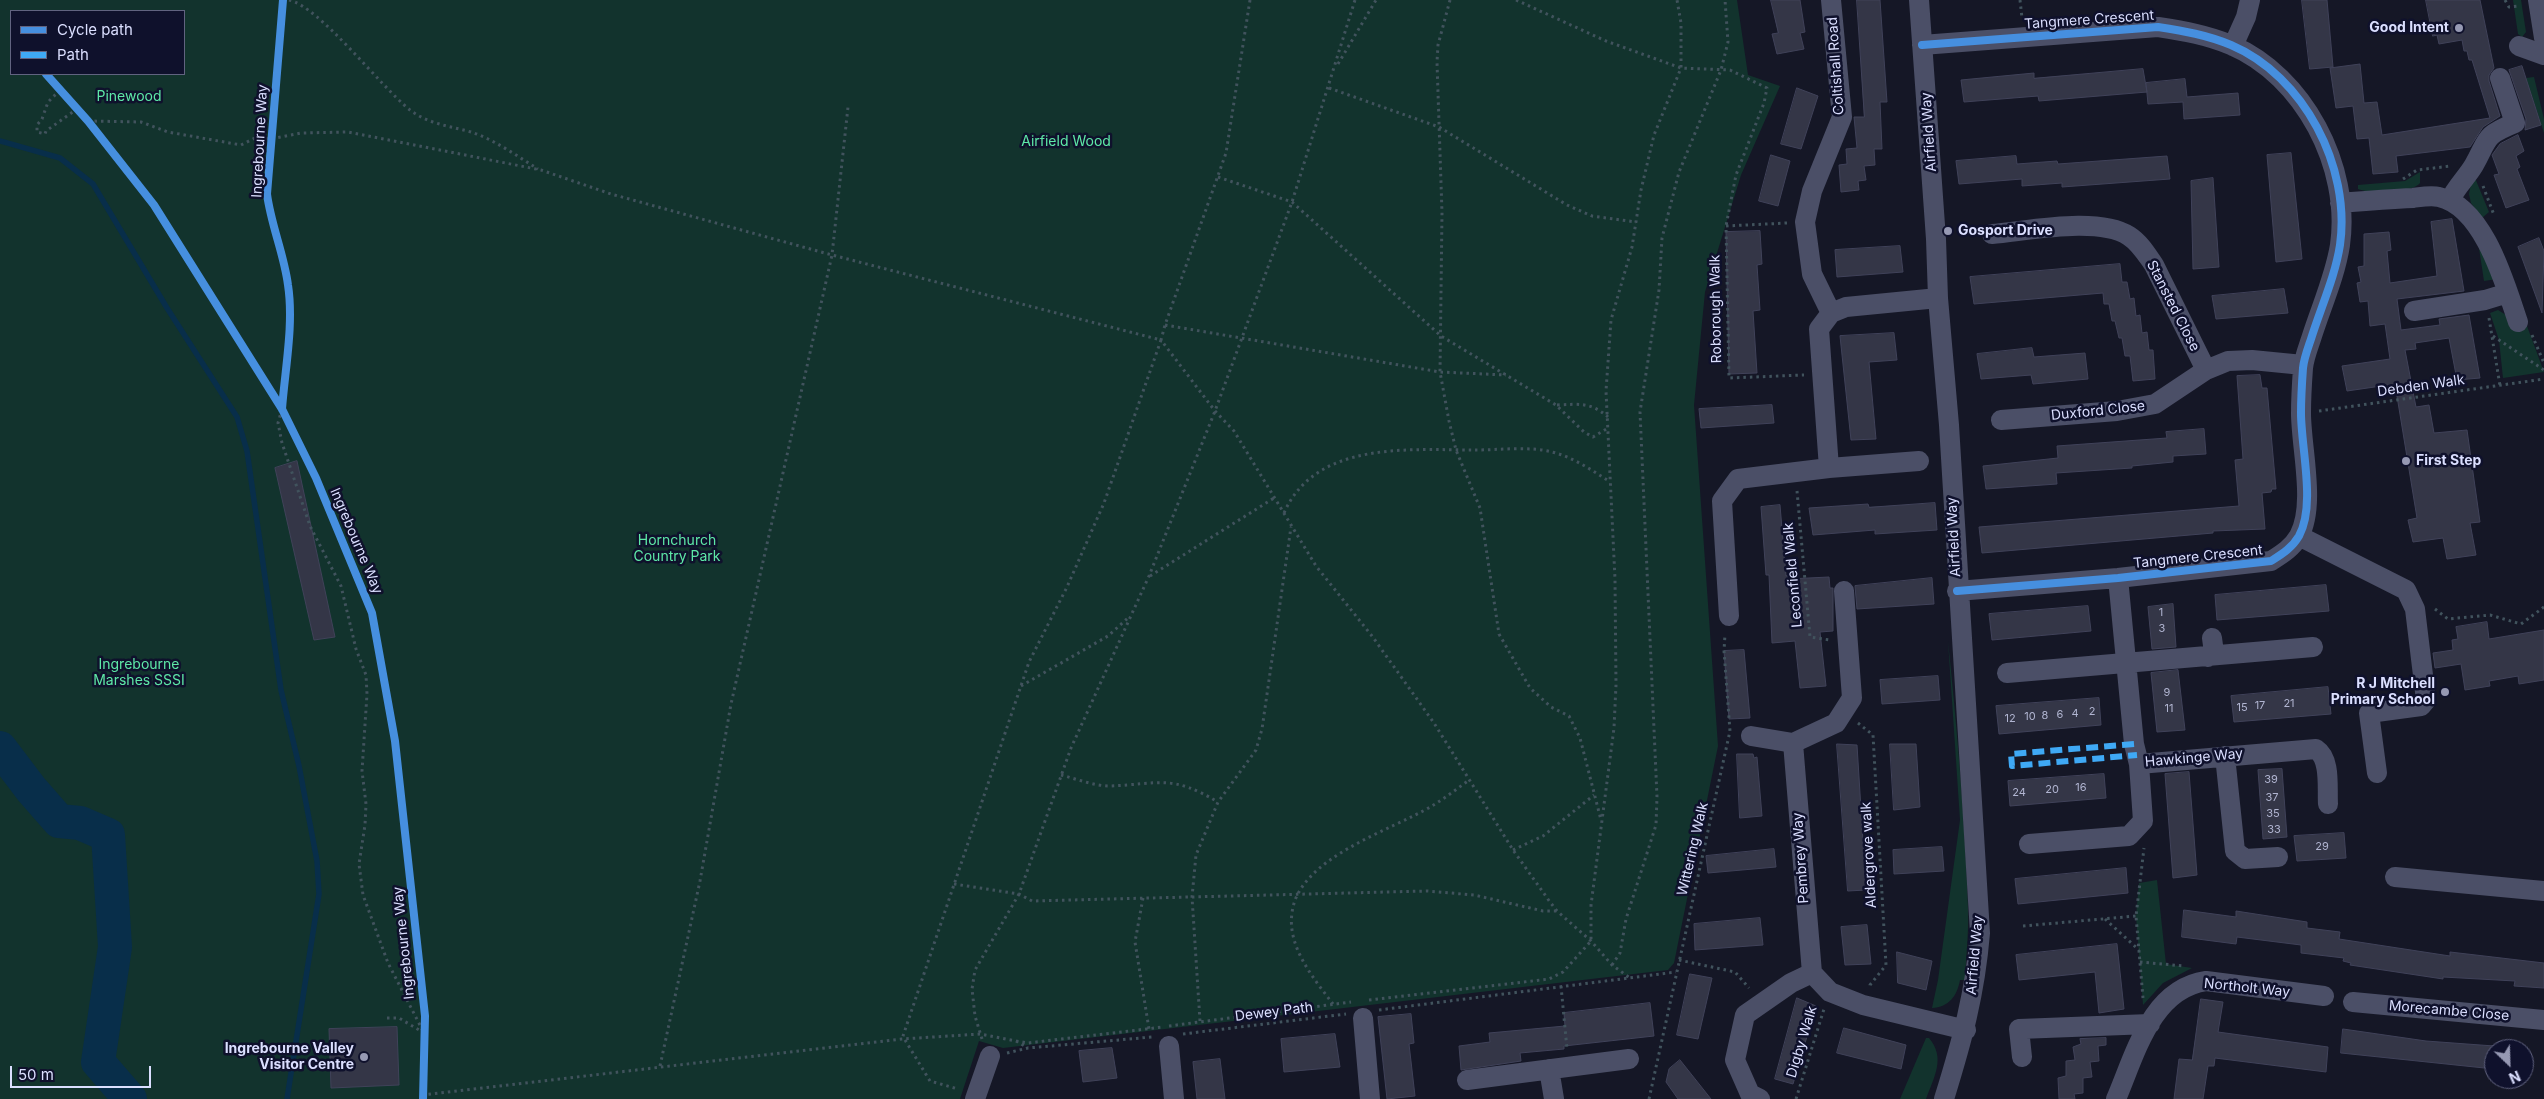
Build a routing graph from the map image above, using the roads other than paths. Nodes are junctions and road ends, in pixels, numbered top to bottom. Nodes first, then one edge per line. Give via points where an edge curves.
1 (1831, 0) edge
2 (1919, 0) edge
3 (2250, 0) edge
4 (2538, 0) edge
5 (2544, 38) edge
6 (1922, 45) junction
7 (2233, 46) junction
8 (2519, 46) dead end
9 (2544, 55) edge
10 (2500, 78) dead end
11 (2450, 200) junction
12 (2340, 203) junction
13 (1992, 234) dead end
14 (2508, 293) junction
15 (1938, 298) junction
16 (2414, 311) dead end
17 (1831, 313) junction
18 (2518, 322) road end
19 (2303, 365) junction
20 (2206, 370) junction
21 (2001, 420) dead end
22 (1919, 462) dead end
23 (1829, 468) junction
24 (2299, 536) junction
25 (2118, 578) junction
26 (1844, 590) dead end
27 (1957, 591) junction
28 (1727, 624) road end
29 (2313, 647) dead end
30 (2128, 665) junction
31 (2007, 673) dead end
32 (1751, 736) dead end
33 (1793, 743) junction
34 (2225, 756) junction
35 (2139, 764) junction
36 (2377, 772) dead end
37 (2328, 804) dead end
38 (2029, 844) dead end
39 (2278, 857) dead end
40 (2394, 877) dead end
41 (2544, 891) edge
42 (1812, 973) junction
43 (2324, 996) dead end
44 (2353, 1002) dead end
45 (1360, 1009) road end
46 (2544, 1020) edge
47 (2144, 1025) junction
48 (1966, 1030) junction
49 (1168, 1039) road end
50 (990, 1056) road end
51 (2022, 1057) dead end
52 (1629, 1059) dead end
53 (1559, 1068) junction
54 (1467, 1080) dead end
55 (976, 1097) edge
56 (1174, 1099) edge
57 (1370, 1099) edge
58 (1554, 1099) edge
59 (1760, 1099) edge
60 (1944, 1099) edge
61 (2116, 1099) edge

1 - 17 street, Coltishall Road via 1842,117 1812,191 1805,222 1812,274
2 - 6 street, Airfield Way
3 - 7 street
4 - 5 street
6 - 7 street, Tangmere Crescent via 2158,27 2196,32
6 - 15 street, Airfield Way
7 - 12 street, Tangmere Crescent via 2266,66 2294,94 2313,120 2336,177
8 - 9 street
10 - 11 street via 2515,123 2499,129 2484,141 2474,165
11 - 12 street via 2438,196
11 - 14 street via 2470,215 2482,234
12 - 19 street, Tangmere Crescent via 2340,244 2332,281
13 - 20 street, Stansted Close via 2096,227 2129,236 2154,265
14 - 16 street via 2485,300
14 - 18 street
15 - 17 street via 1846,307
15 - 27 street, Airfield Way via 1949,425
17 - 23 street via 1819,329
19 - 20 street, Duxford Close via 2244,360 2228,361
19 - 24 street, Tangmere Crescent via 2301,413 2307,510
20 - 21 street, Duxford Close via 2155,404 2118,411
22 - 23 street
23 - 28 street via 1738,479 1722,501
24 - 25 street, Tangmere Crescent via 2288,551 2271,562
24 - 36 street via 2406,590 2415,609 2426,700 2421,706 2369,713
25 - 27 street, Tangmere Crescent
25 - 30 street, Hawkinge Way
26 - 33 street via 1852,698 1836,723
27 - 48 street, Airfield Way via 1980,933
29 - 30 street via 2210,648
30 - 31 street
30 - 35 street, Hawkinge Way via 2134,744
32 - 33 street
33 - 42 street, Pembrey Way
34 - 35 street, Hawkinge Way
34 - 37 street, Hawkinge Way via 2316,749 2325,762
34 - 39 street via 2235,851 2246,859
35 - 38 street via 2143,821 2129,836
40 - 41 street
42 - 48 street via 1830,992 1870,1007
42 - 59 street via 1745,1015 1735,1060 1750,1094
43 - 47 street, Northolt Way via 2206,981 2174,993
44 - 46 street, Morecambe Close
45 - 57 street
47 - 51 street via 2019,1029
47 - 61 street, Northolt Way
48 - 60 street, Airfield Way
49 - 56 street
50 - 55 street
52 - 53 street
53 - 54 street
53 - 58 street

